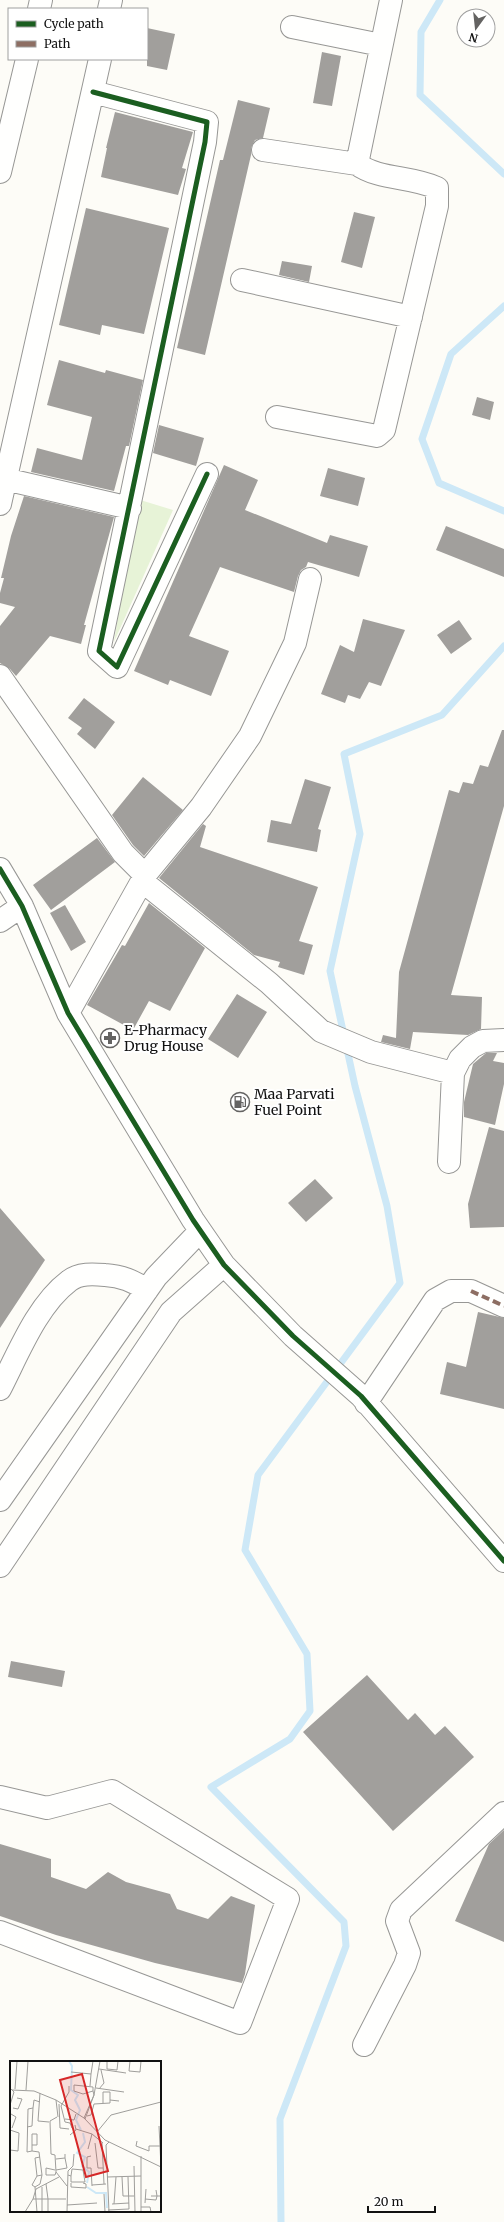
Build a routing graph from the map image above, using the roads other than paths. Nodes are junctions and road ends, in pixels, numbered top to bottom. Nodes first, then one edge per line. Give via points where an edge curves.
1 (391, 0) edge
2 (292, 27) dead end
3 (381, 44) junction
4 (27, 60) edge
5 (100, 60) edge
6 (93, 92) junction
7 (263, 150) dead end
8 (357, 164) junction
9 (0, 172) edge
10 (242, 280) dead end
11 (411, 317) junction
12 (277, 417) dead end
13 (207, 474) dead end
14 (3, 478) edge
15 (0, 504) edge
16 (130, 508) junction
17 (310, 579) dead end
18 (0, 676) edge
19 (0, 869) edge
20 (143, 878) junction
21 (22, 906) junction
22 (0, 922) edge
23 (68, 1013) junction
24 (504, 1040) edge
25 (453, 1073) junction
26 (448, 1162) dead end
27 (200, 1231) junction
28 (224, 1265) junction
29 (147, 1290) junction
30 (504, 1306) edge
31 (0, 1389) edge
32 (363, 1399) junction
33 (0, 1500) edge
34 (504, 1561) edge
35 (0, 1566) edge
36 (0, 1796) edge
37 (504, 1813) edge
38 (0, 1932) edge
39 (364, 2045) dead end

1 - 3 street
2 - 3 street
3 - 8 street
4 - 9 street
5 - 6 street
6 - 14 street
6 - 16 street via 207,122
7 - 8 street
8 - 11 street via 366,170 426,182 437,188 436,206
10 - 11 street
11 - 12 street via 384,430 377,436
13 - 16 street via 117,667 99,650
14 - 15 street
14 - 16 street
17 - 20 street via 295,643 250,736 201,807
18 - 20 street
19 - 21 street
20 - 23 street
20 - 25 street via 269,983 322,1031 371,1052
21 - 22 street
21 - 23 street
23 - 27 street
24 - 25 street via 483,1041 472,1047 460,1059
25 - 26 street
27 - 28 street
27 - 29 street
28 - 32 street via 293,1336
28 - 35 street via 170,1312
29 - 31 street via 130,1279 110,1275 88,1274 70,1280 45,1304
29 - 33 street
30 - 32 street via 471,1291 452,1291 435,1300
32 - 34 street
36 - 38 street via 47,1808 112,1791 288,1899 240,2023
37 - 39 street via 401,1910 398,1921 409,1953

